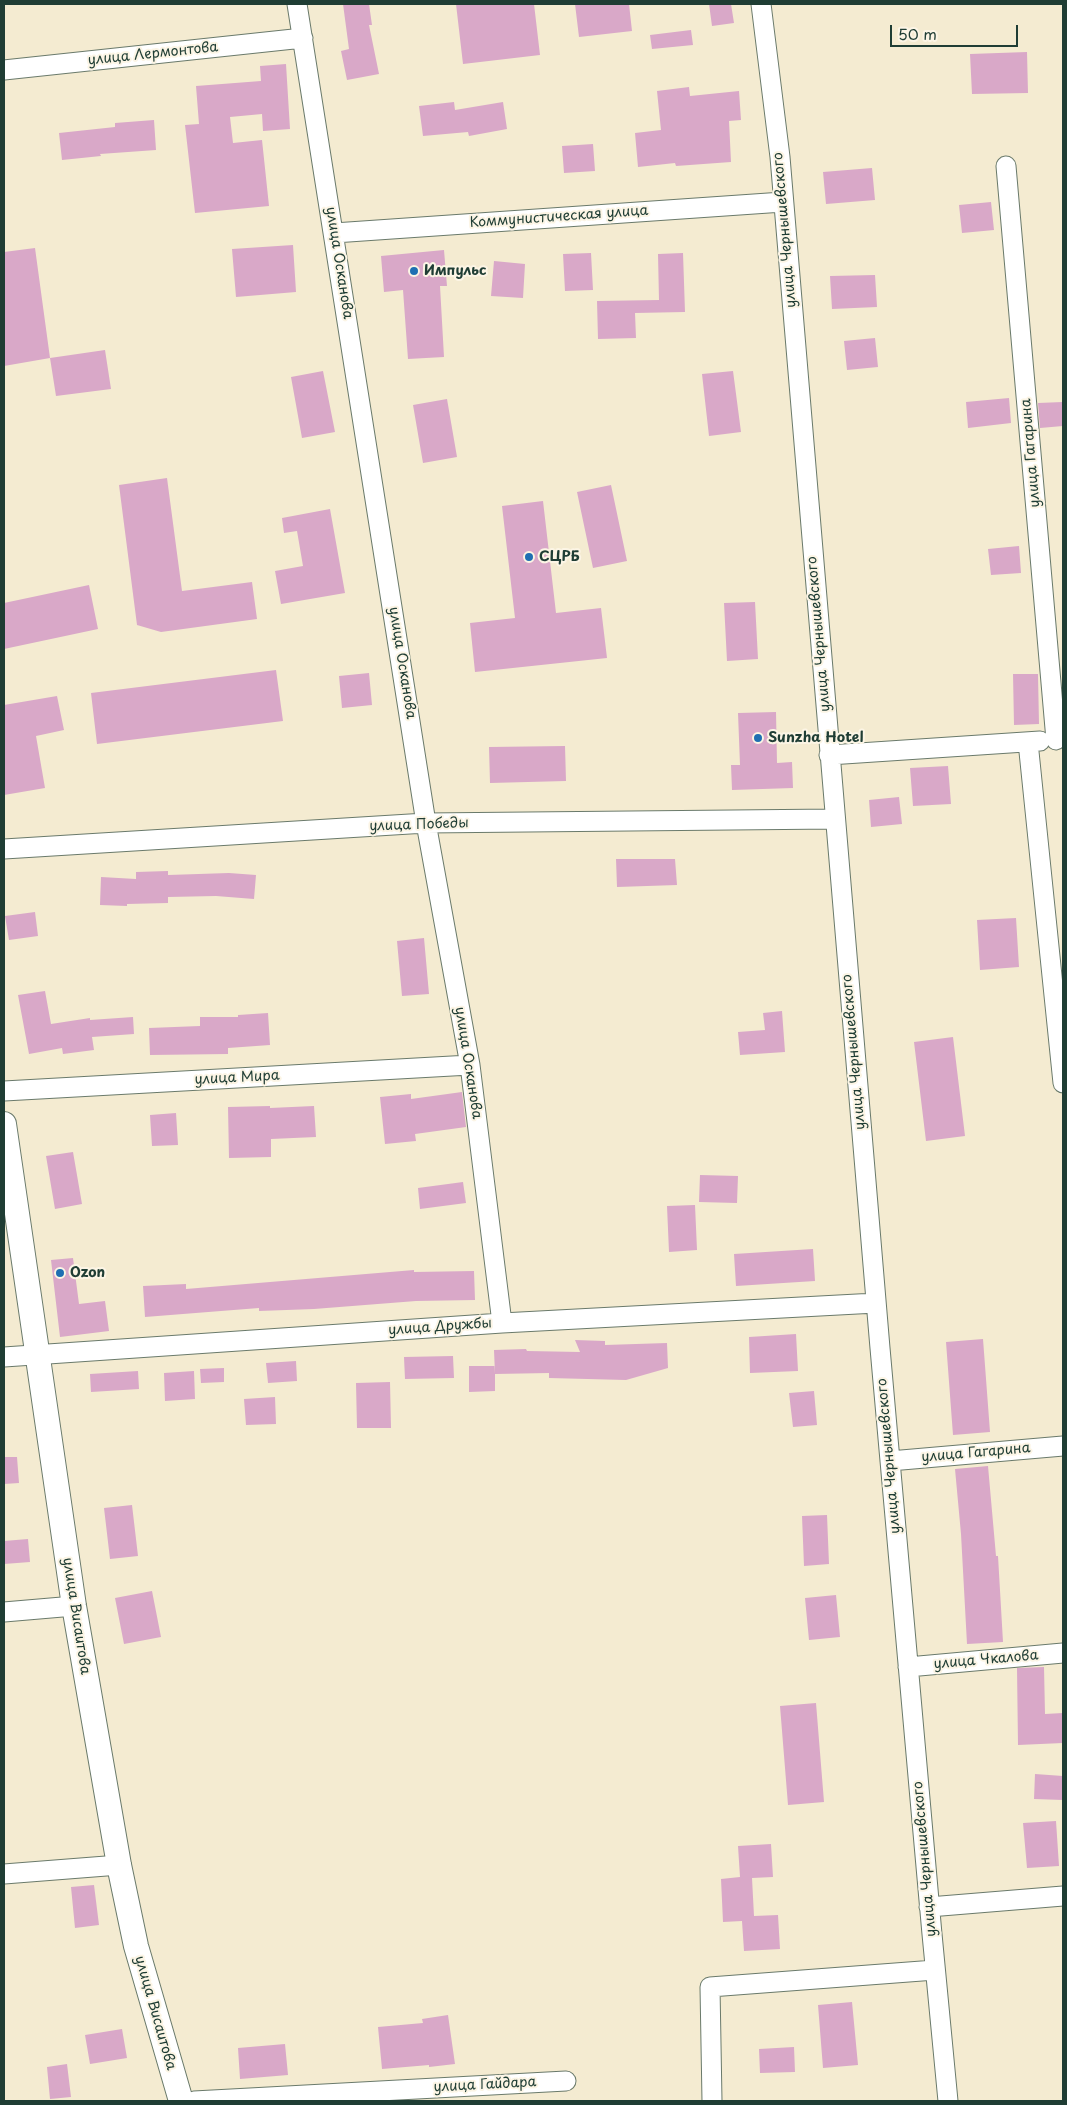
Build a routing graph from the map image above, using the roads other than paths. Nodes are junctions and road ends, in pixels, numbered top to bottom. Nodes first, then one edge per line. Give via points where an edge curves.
1 (297, 4) edge
2 (761, 4) edge
3 (303, 38) junction
4 (4, 70) edge
5 (1006, 166) dead end
6 (783, 202) junction
7 (334, 233) junction
8 (1060, 740) edge
9 (1028, 742) junction
10 (829, 755) junction
11 (834, 819) junction
12 (426, 823) junction
13 (4, 849) edge
14 (470, 1065) junction
15 (1063, 1083) edge
16 (4, 1091) edge
17 (4, 1124) edge
18 (876, 1303) junction
19 (502, 1323) junction
20 (37, 1355) junction
21 (4, 1357) edge
22 (1063, 1446) edge
23 (890, 1460) junction
24 (74, 1606) junction
25 (4, 1612) edge
26 (1063, 1653) edge
27 (908, 1667) junction
28 (119, 1866) junction
29 (4, 1874) edge
30 (1063, 1896) edge
31 (929, 1906) junction
32 (935, 1970) junction
33 (566, 2081) dead end
34 (181, 2101) edge
35 (194, 2101) edge
36 (712, 2101) edge
37 (948, 2101) edge

1 - 3 street, улица Осканова
2 - 6 street, улица Чернышевского
3 - 4 street, улица Лермонтова
3 - 7 street, улица Осканова
5 - 8 street, улица Гагарина
6 - 7 street, Коммунистическая улица
6 - 10 street, улица Чернышевского
7 - 12 street, улица Осканова
8 - 9 street
9 - 10 street
9 - 15 street
10 - 11 street, улица Чернышевского
11 - 12 street, улица Победы
11 - 18 street, улица Чернышевского
12 - 13 street, улица Победы
12 - 14 street, улица Осканова
14 - 16 street, улица Мира
14 - 19 street, улица Осканова
17 - 20 street, улица Висаитова
18 - 19 street, улица Дружбы
18 - 23 street, улица Чернышевского
19 - 20 street, улица Дружбы
20 - 21 street, улица Дружбы
20 - 24 street, улица Висаитова
22 - 23 street, улица Гагарина
23 - 27 street, улица Чернышевского
24 - 25 street
24 - 28 street, улица Висаитова
26 - 27 street, улица Чкалова
27 - 31 street, улица Чернышевского
28 - 29 street
28 - 34 street, улица Висаитова via 136,1946
30 - 31 street
31 - 32 street, улица Чернышевского
32 - 36 street via 710,1987
32 - 37 street, улица Чернышевского
33 - 35 street, улица Гайдара

